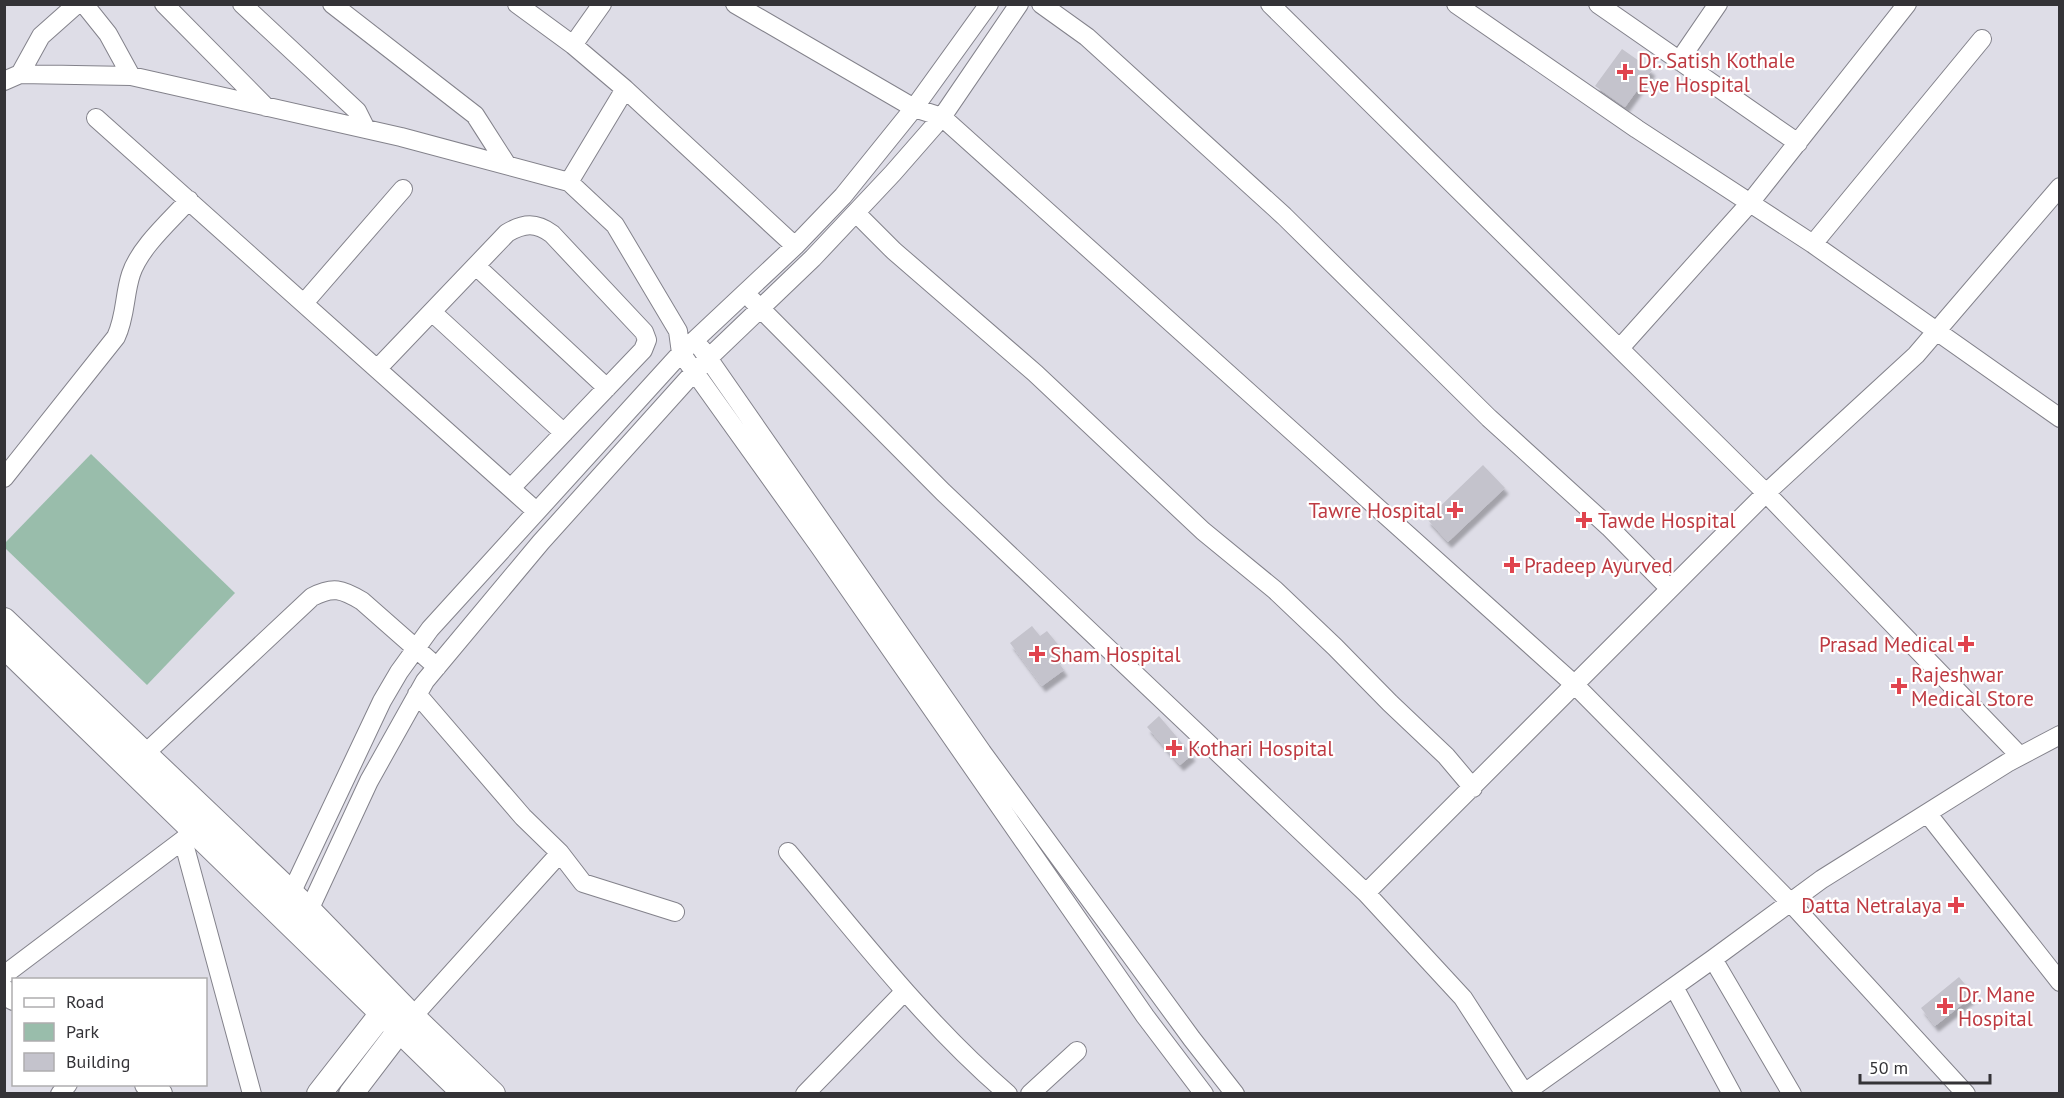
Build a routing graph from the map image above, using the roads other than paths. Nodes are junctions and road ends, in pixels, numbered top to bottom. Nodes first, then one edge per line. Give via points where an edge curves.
1 (77, 4) edge
2 (84, 4) edge
3 (164, 4) edge
4 (242, 4) edge
5 (332, 4) edge
6 (517, 4) edge
7 (602, 4) edge
8 (735, 4) edge
9 (989, 4) edge
10 (1019, 4) edge
11 (1041, 4) edge
12 (1270, 4) edge
13 (1456, 4) edge
14 (1719, 4) edge
15 (1907, 4) edge
16 (1602, 6) edge
17 (1480, 11) edge
18 (1982, 39) dead end
19 (573, 45) junction
20 (1679, 61) junction
21 (130, 76) junction
22 (9, 79) edge
23 (625, 89) junction
24 (266, 106) junction
25 (914, 108) junction
26 (942, 117) junction
27 (96, 118) dead end
28 (366, 129) junction
29 (1798, 143) junction
30 (507, 165) junction
31 (569, 182) junction
32 (2060, 187) edge
33 (403, 189) dead end
34 (189, 200) junction
35 (1749, 204) junction
36 (857, 214) junction
37 (1813, 244) junction
38 (795, 246) junction
39 (476, 266) junction
40 (745, 292) junction
41 (304, 303) junction
42 (760, 308) junction
43 (432, 312) junction
44 (678, 331) junction
45 (1936, 332) junction
46 (695, 340) junction
47 (1620, 348) junction
48 (681, 353) junction
49 (708, 358) junction
50 (378, 369) junction
51 (695, 371) junction
52 (607, 388) junction
53 (2060, 418) edge
54 (564, 433) junction
55 (4, 478) edge
56 (511, 488) junction
57 (1766, 492) junction
58 (536, 511) junction
59 (1670, 589) junction
60 (4, 620) edge
61 (4, 646) edge
62 (415, 650) junction
63 (436, 667) junction
64 (1575, 685) junction
65 (417, 694) junction
66 (2060, 735) edge
67 (2020, 756) junction
68 (137, 760) junction
69 (986, 773) junction
70 (1473, 788) junction
71 (1927, 813) junction
72 (187, 835) junction
73 (788, 852) dead end
74 (561, 854) junction
75 (1366, 893) junction
76 (1790, 902) junction
77 (286, 904) junction
78 (309, 910) junction
79 (675, 912) dead end
80 (299, 932) junction
81 (1713, 959) junction
82 (4, 975) edge
83 (2060, 982) edge
84 (1674, 987) junction
85 (905, 991) junction
86 (383, 1012) junction
87 (406, 1023) junction
88 (1077, 1051) dead end
89 (1524, 1093) edge
90 (252, 1094) edge
91 (319, 1094) edge
92 (351, 1094) edge
93 (465, 1094) edge
94 (493, 1094) edge
95 (804, 1094) edge
96 (1008, 1094) edge
97 (1030, 1094) edge
98 (1204, 1094) edge
99 (1235, 1094) edge
100 (1732, 1094) edge
101 (1792, 1094) edge
102 (1966, 1094) edge

1 - 22 street via 40,36
2 - 21 street via 108,34
3 - 24 street
4 - 28 street via 357,111
5 - 30 street via 475,116
6 - 19 street
7 - 19 street
8 - 25 street
9 - 25 street
10 - 26 street
11 - 59 street via 1087,38 1284,216 1488,418 1609,527
12 - 47 street
13 - 17 street
14 - 20 street
15 - 29 street
16 - 20 street
17 - 35 street
18 - 37 street
19 - 23 street
20 - 29 street
21 - 22 street
21 - 24 street
23 - 31 street
23 - 38 street
24 - 28 street
25 - 26 street
25 - 38 street via 843,196
26 - 36 street
26 - 64 street
27 - 34 street
28 - 30 street
29 - 35 street
30 - 31 street
31 - 44 street via 615,225
32 - 45 street
33 - 41 street
34 - 41 street
34 - 55 street via 135,263 116,337
35 - 37 street
35 - 47 street
36 - 42 street
36 - 70 street via 894,252 1035,373 1203,531 1275,590 1446,756
37 - 45 street
38 - 40 street
39 - 43 street
39 - 52 street
39 - 52 street via 516,227 528,224 552,234 644,332 647,340 643,350
40 - 42 street
40 - 46 street
41 - 50 street
42 - 49 street
42 - 75 street via 943,492
43 - 50 street
43 - 54 street
44 - 46 street
44 - 48 street
45 - 53 street
45 - 57 street via 1916,355
46 - 48 street
46 - 49 street
47 - 57 street
48 - 51 street
48 - 58 street
49 - 51 street
49 - 69 street
50 - 56 street
51 - 63 street via 541,542
51 - 69 street
52 - 54 street
54 - 56 street
56 - 58 street
57 - 59 street
57 - 67 street
58 - 62 street via 430,628
59 - 64 street
60 - 68 main road
61 - 68 main road
62 - 63 street
62 - 68 street via 362,601 348,593 324,590
62 - 77 street via 382,701
63 - 65 street
64 - 70 street
64 - 76 street
65 - 74 street via 523,817
65 - 78 street via 369,781
66 - 67 street
67 - 71 street
68 - 72 main road
68 - 77 main road
69 - 98 street via 1138,1007
69 - 99 street
70 - 75 street
71 - 76 street
71 - 83 street
72 - 77 main road
72 - 82 street
72 - 90 street
73 - 85 street
74 - 79 street via 583,883
74 - 87 street
75 - 89 street via 1463,998
76 - 81 street
76 - 102 street
77 - 78 main road
77 - 80 main road
78 - 80 street
78 - 87 main road
80 - 86 main road
81 - 84 street
81 - 101 street
84 - 89 street
84 - 100 street
85 - 95 street
85 - 96 street
86 - 87 main road
86 - 91 main road
87 - 92 main road
87 - 93 main road
87 - 94 main road
88 - 97 street

